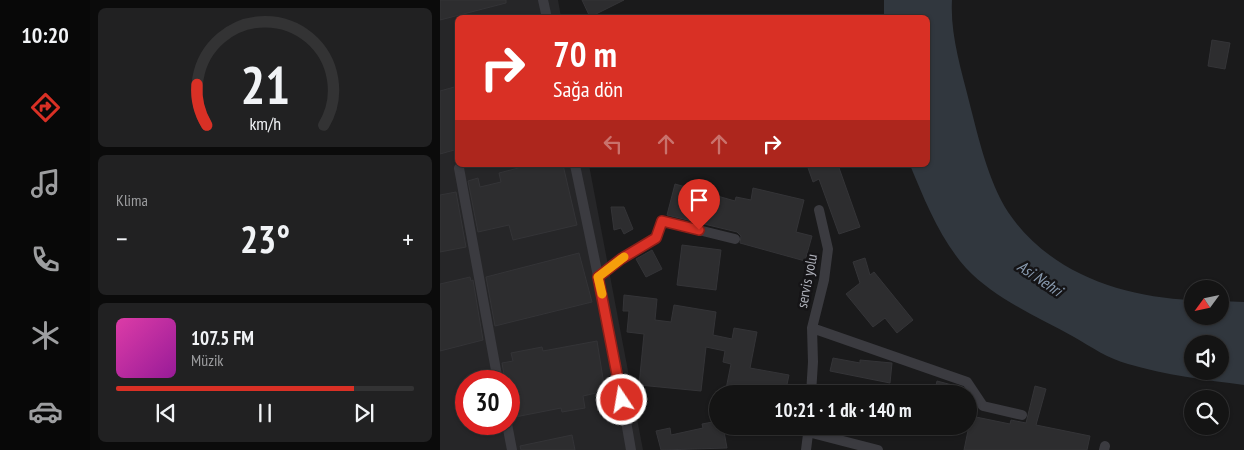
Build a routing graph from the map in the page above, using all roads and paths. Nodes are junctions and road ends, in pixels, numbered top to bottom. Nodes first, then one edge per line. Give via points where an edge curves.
1 (543, 0) edge
2 (546, 15) edge
3 (575, 167) edge
4 (459, 168) dead end
5 (819, 210) dead end
6 (735, 239) dead end
7 (598, 277) junction
8 (812, 328) junction
9 (496, 370) edge
10 (812, 385) edge
11 (1022, 415) dead end
12 (509, 435) edge
13 (807, 435) edge
14 (828, 435) edge
15 (512, 450) edge
16 (631, 450) edge
17 (806, 450) edge
18 (878, 450) edge

1 - 2 street
3 - 7 street
4 - 9 street
5 - 8 street, servis yolu via 828,249
6 - 7 street via 662,221 656,238
7 - 16 street
8 - 10 street, servis yolu
8 - 11 street via 967,382 983,406
12 - 15 street
13 - 17 street
14 - 18 street

